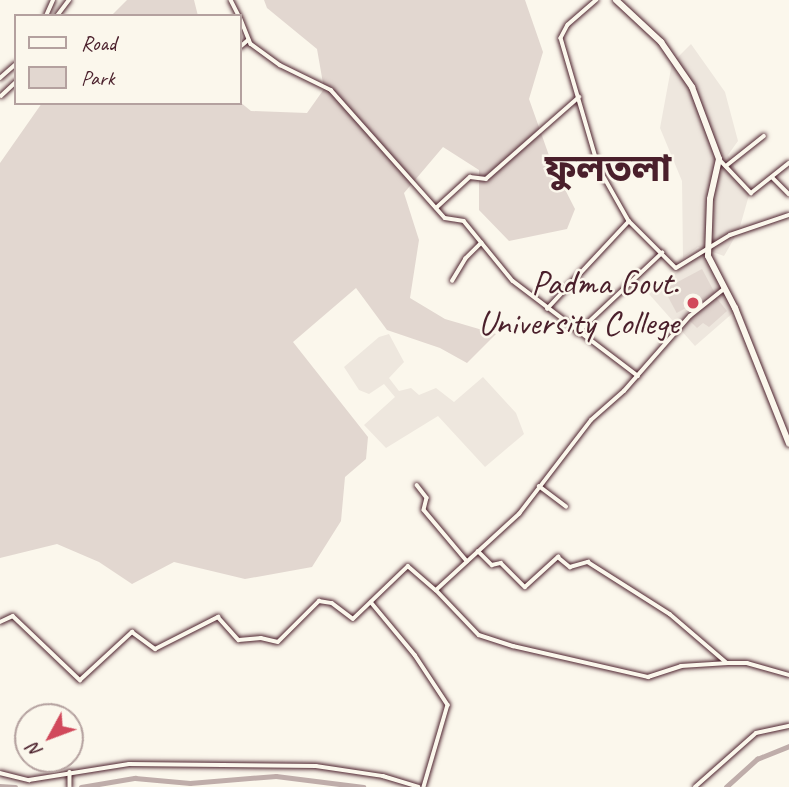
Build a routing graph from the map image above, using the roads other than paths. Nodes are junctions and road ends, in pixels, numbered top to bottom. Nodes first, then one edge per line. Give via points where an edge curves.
1 (597, 0) edge
2 (616, 0) edge
3 (242, 24) edge
4 (248, 40) junction
5 (242, 45) edge
6 (14, 66) edge
7 (0, 78) edge
8 (14, 84) edge
9 (1, 96) edge
10 (579, 96) junction
11 (764, 136) dead end
12 (719, 159) junction
13 (789, 163) edge
14 (726, 166) junction
15 (772, 177) junction
16 (789, 194) edge
17 (436, 208) junction
18 (789, 215) edge
19 (629, 221) junction
20 (481, 243) junction
21 (707, 248) junction
22 (662, 253) junction
23 (452, 281) dead end
24 (724, 289) junction
25 (547, 309) junction
26 (577, 333) junction
27 (638, 376) junction
28 (789, 444) edge
29 (416, 485) dead end
30 (539, 486) junction
31 (566, 506) dead end
32 (478, 551) junction
33 (467, 561) junction
34 (436, 590) junction
35 (371, 602) junction
36 (0, 622) edge
37 (728, 663) junction
38 (789, 675) edge
39 (789, 726) edge
40 (84, 772) edge
41 (0, 773) edge
42 (64, 773) edge
43 (418, 787) edge
44 (424, 787) edge
45 (695, 787) edge

1 - 10 street via 562,35
2 - 12 main road via 685,72
3 - 4 street
4 - 5 street
4 - 17 street via 280,65 331,90
6 - 7 street
8 - 9 street
10 - 17 street via 486,179 470,177
10 - 19 street via 598,168
11 - 14 street
12 - 14 street
12 - 21 main road via 710,199
13 - 15 street
14 - 15 street via 751,193
15 - 16 street
17 - 20 street via 445,218 464,221
18 - 21 street
19 - 22 street
19 - 25 street
20 - 23 street via 464,258
20 - 25 street via 513,281
21 - 22 street via 676,268
21 - 24 main road
22 - 26 street
24 - 27 street via 690,316
24 - 28 main road
25 - 26 street
26 - 27 street
27 - 30 street via 591,420
29 - 33 street via 427,498 424,510
30 - 31 street
30 - 32 street via 519,514
32 - 33 street
32 - 37 street via 489,564 501,563 525,587 558,557 570,567 588,562 670,614
33 - 34 street
34 - 35 street via 408,566
34 - 37 street via 479,635 513,646 648,677 681,666
35 - 36 street via 349,620 332,603 318,601 272,642 239,640 218,617 155,649 132,632 80,680 13,616
35 - 44 street via 415,655 448,705
37 - 38 street via 747,663
39 - 45 street via 757,733
40 - 43 street via 129,764 316,766 383,776
41 - 42 street via 29,780

